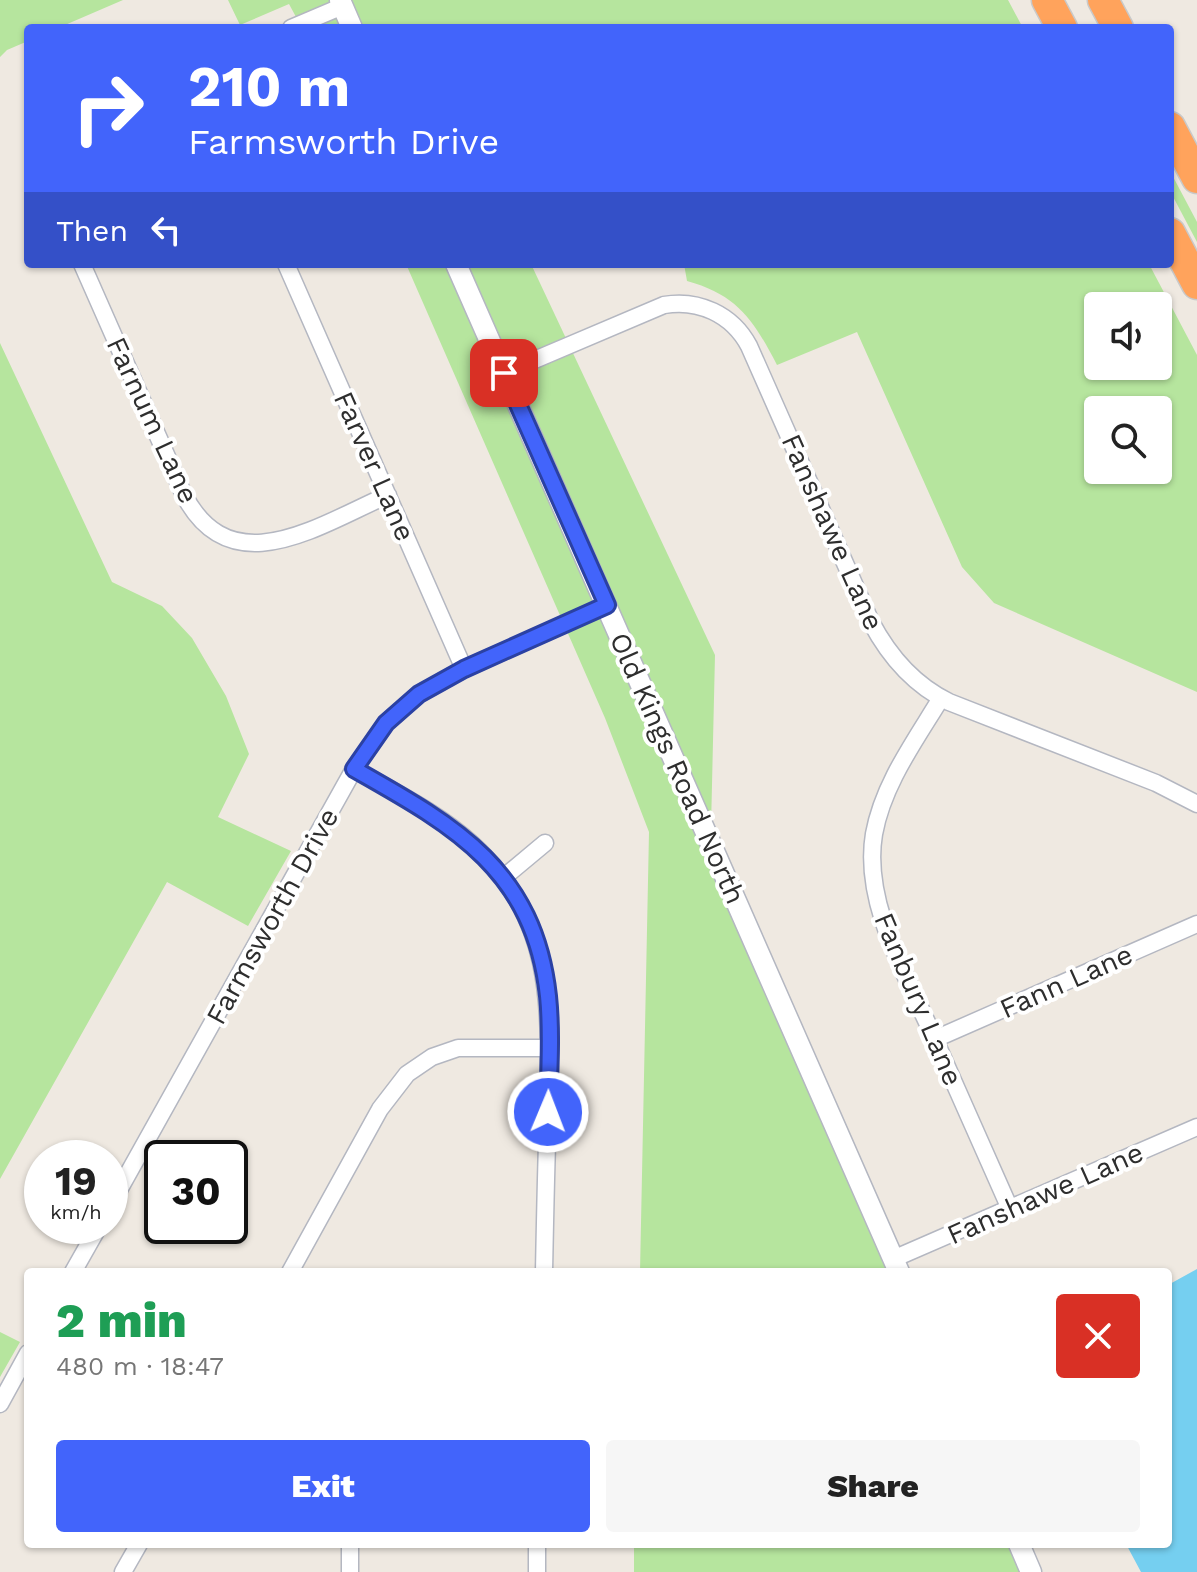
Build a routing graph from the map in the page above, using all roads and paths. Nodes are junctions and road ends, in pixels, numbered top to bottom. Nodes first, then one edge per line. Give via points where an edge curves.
1 (1047, 0) edge
2 (1103, 0) edge
3 (341, 3) edge
4 (299, 24) edge
5 (350, 24) edge
6 (1060, 24) edge
7 (1116, 24) edge
8 (1174, 135) edge
9 (1197, 178) edge
10 (1174, 241) edge
11 (84, 268) edge
12 (288, 268) edge
13 (458, 268) edge
14 (1197, 284) edge
15 (504, 373) junction
16 (388, 495) junction
17 (607, 605) junction
18 (464, 669) junction
19 (941, 698) junction
20 (354, 769) junction
21 (1197, 804) edge
22 (545, 843) dead end
23 (503, 878) junction
24 (1197, 924) edge
25 (935, 1039) junction
26 (549, 1048) junction
27 (1197, 1127) edge
28 (128, 1174) edge
29 (1010, 1209) junction
30 (89, 1244) edge
31 (896, 1266) edge
32 (75, 1268) edge
33 (292, 1268) edge
34 (544, 1268) edge
35 (24, 1360) edge
36 (0, 1404) edge
37 (137, 1548) edge
38 (350, 1548) edge
39 (537, 1548) edge
40 (1021, 1548) edge
41 (123, 1572) edge
42 (350, 1572) edge
43 (537, 1572) edge
44 (1031, 1572) edge

1 - 6 highway
2 - 7 highway
3 - 4 street
3 - 5 street
8 - 9 highway
10 - 14 highway
11 - 16 street, Farnum Lane via 183,493 212,531 238,543 270,543
12 - 16 street, Farver Lane
13 - 15 street, Old Kings Road North
15 - 17 street, Old Kings Road North
15 - 19 street, Fanshawe Lane via 664,305 696,305 728,320 749,346 876,632 906,671
16 - 18 street, Farver Lane
17 - 18 street, Farmsworth Drive
17 - 31 street, Old Kings Road North
18 - 20 street, Farmsworth Drive via 395,713
19 - 21 street, Fanshawe Lane
19 - 25 street, Fanbury Lane via 888,789 873,853 882,914
20 - 23 street via 449,825
20 - 28 street, Farmsworth Drive
22 - 23 street
23 - 26 street via 529,924 541,960
24 - 25 street, Fann Lane
25 - 29 street, Fanbury Lane
26 - 33 street via 458,1048 407,1074 380,1109
26 - 34 street
27 - 29 street, Fanshawe Lane
29 - 31 street, Fanshawe Lane
30 - 32 street
35 - 36 street
37 - 41 street
38 - 42 street
39 - 43 street
40 - 44 street

